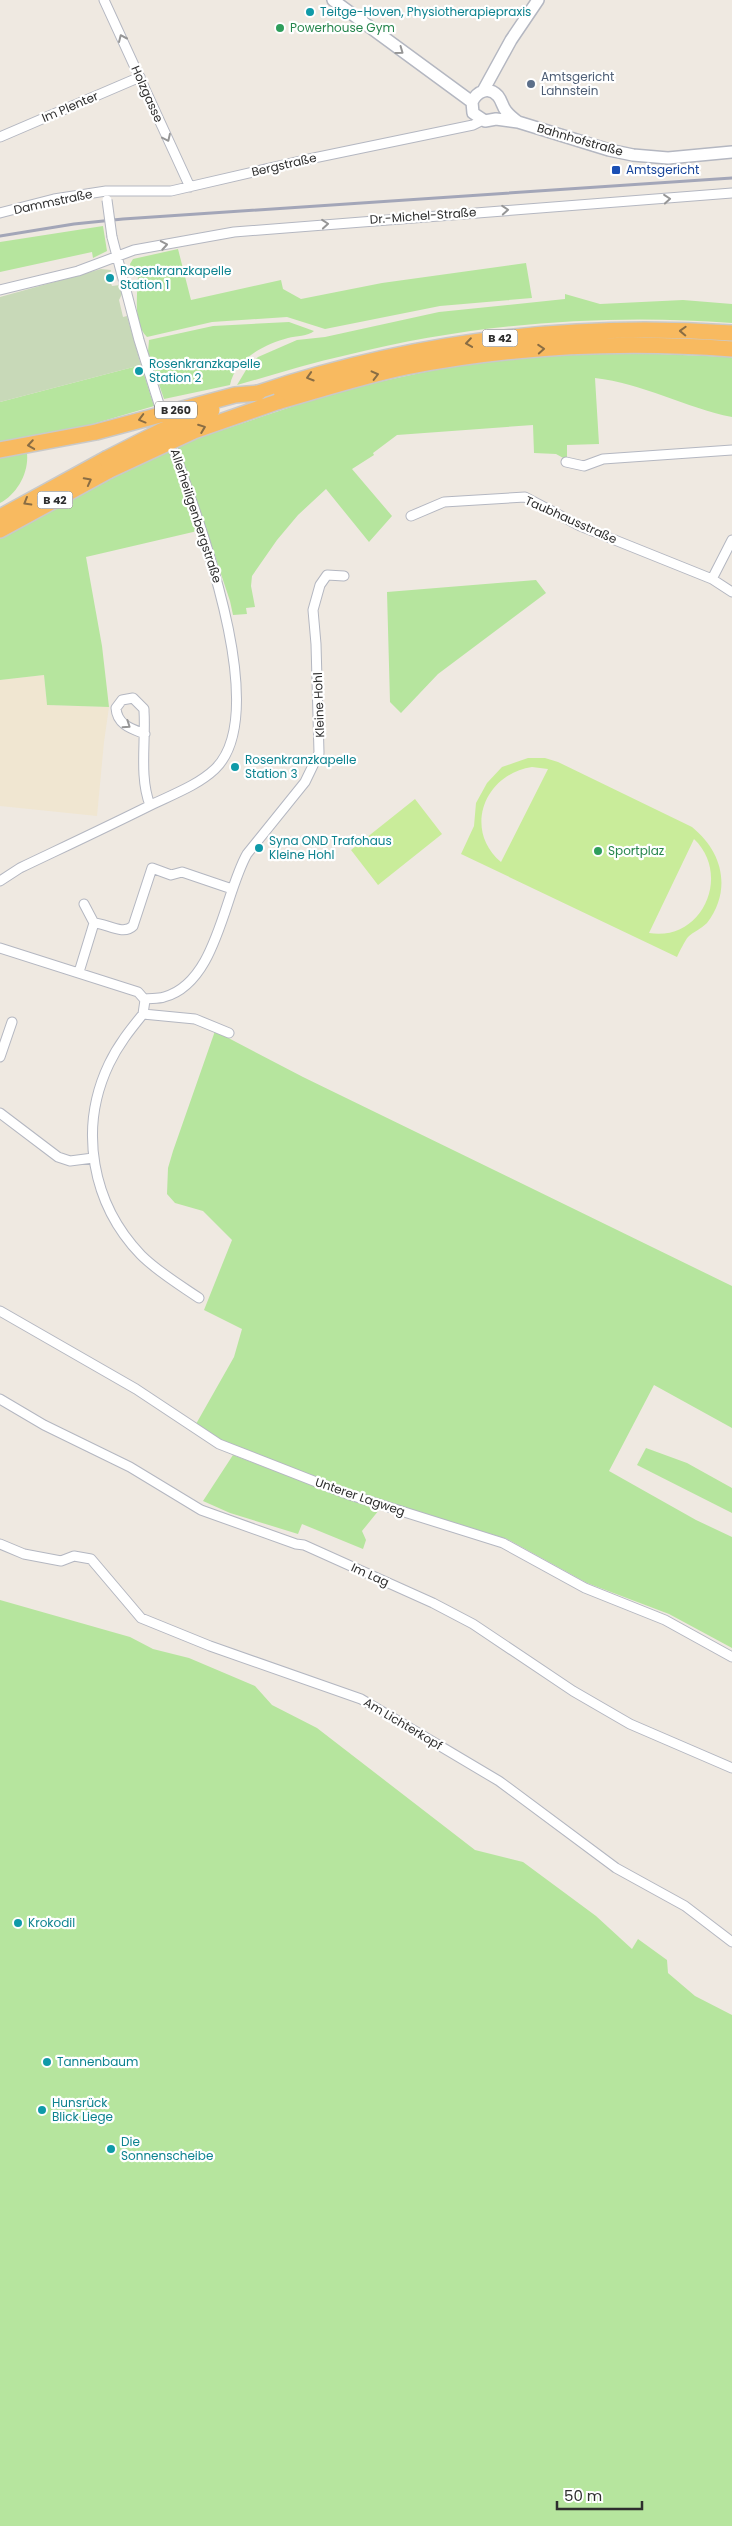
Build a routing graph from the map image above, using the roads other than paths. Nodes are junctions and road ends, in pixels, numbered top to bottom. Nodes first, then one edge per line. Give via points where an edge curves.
1 (104, 0) edge
2 (333, 0) edge
3 (538, 0) edge
4 (495, 72) junction
5 (140, 77) junction
6 (483, 91) junction
7 (496, 94) junction
8 (502, 106) junction
9 (476, 112) junction
10 (496, 119) junction
11 (518, 122) junction
12 (0, 137) edge
13 (732, 152) edge
14 (190, 187) junction
15 (732, 193) edge
16 (107, 195) junction
17 (0, 213) edge
18 (117, 257) junction
19 (0, 290) edge
20 (732, 333) edge
21 (732, 349) edge
22 (258, 393) junction
23 (276, 395) junction
24 (0, 450) edge
25 (732, 450) edge
26 (566, 462) dead end
27 (108, 464) junction
28 (412, 516) dead end
29 (0, 517) edge
30 (0, 530) edge
31 (732, 540) edge
32 (344, 576) dead end
33 (712, 580) junction
34 (732, 592) edge
35 (145, 734) dead end
36 (150, 805) junction
37 (0, 881) edge
38 (232, 888) junction
39 (84, 904) dead end
40 (94, 923) junction
41 (0, 948) edge
42 (79, 972) junction
43 (145, 999) junction
44 (143, 1014) junction
45 (12, 1022) dead end
46 (229, 1033) dead end
47 (0, 1057) edge
48 (0, 1113) edge
49 (93, 1158) junction
50 (199, 1298) dead end
51 (0, 1311) edge
52 (0, 1399) edge
53 (0, 1544) edge
54 (732, 1657) edge
55 (732, 1768) edge
56 (732, 1942) edge

5 -> 1 street, Holzgasse
2 -> 9 street
3 - 4 street via 511,40
4 - 6 street
4 - 7 street
5 - 12 street, Im Plenter
5 -> 14 street, Holzgasse
6 - 7 street
6 - 9 street
7 - 8 street, Bahnhofstraße
8 - 10 street
8 - 11 street, Bahnhofstraße
9 - 10 street, Bahnhofstraße via 491,121
9 - 14 street, Bergstraße via 461,127
10 - 11 street, Bahnhofstraße
11 - 13 street, Bahnhofstraße via 633,155 668,158
14 - 16 street, Bergstraße
18 -> 15 street, Dr.-Michel-Straße via 134,250 234,232
16 - 17 street, Dammstraße via 54,199
16 - 18 street, Allerheiligenbergstraße, bridge
18 - 19 street, Dr.-Michel-Straße via 78,271
18 - 36 street, Allerheiligenbergstraße via 138,340 219,585 228,620 235,672 234,723 224,758 201,779
20 -> 23 highway, B 42 via 620,330 489,340 402,354
23 -> 21 highway, B 42 via 492,354 623,346
22 - 23 highway, B 42
22 -> 24 highway, B 260, bridge via 235,395 96,432
22 - 27 highway, B 42, bridge via 182,422
27 -> 23 highway, B 42, bridge
25 - 26 street via 603,459 584,466
27 -> 29 highway, B 42
30 -> 27 highway, B 42
28 - 33 street, Taubhausstraße via 444,502 525,498 633,550
31 - 33 street
32 - 38 street, Kleine Hohl via 327,575 320,585 313,610 320,744 316,763 305,782 246,854
33 - 34 street, Taubhausstraße
35 - 36 street via 145,784
36 - 37 street, Allerheiligenbergstraße via 20,868
38 - 40 street via 182,872 171,875 152,868 132,928 123,930
38 - 43 street, Kleine Hohl via 214,944 195,973 170,995
39 - 40 street
40 - 42 street
41 - 42 street
42 - 43 street via 126,987
43 - 44 street
44 - 46 street via 192,1018
44 - 49 street via 108,1065 96,1098
45 - 47 street
48 - 49 street via 58,1157 70,1161
49 - 50 street via 101,1194 120,1231 144,1258
51 - 54 street, Unterer Lagweg via 136,1389 219,1444 347,1494 503,1543 585,1588 665,1620
52 - 55 street, Im Lag via 44,1425 130,1467 201,1510 304,1545 433,1603 473,1624 573,1691 630,1724
53 - 56 street, Am Lichterkopf via 24,1554 61,1561 74,1556 91,1559 141,1618 361,1699 499,1781 616,1868 685,1906

